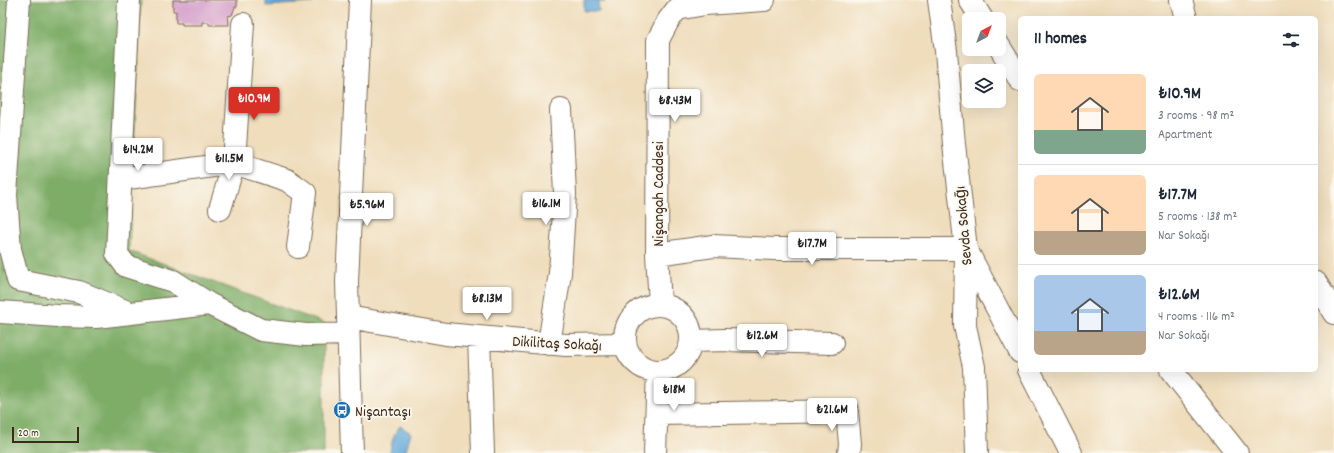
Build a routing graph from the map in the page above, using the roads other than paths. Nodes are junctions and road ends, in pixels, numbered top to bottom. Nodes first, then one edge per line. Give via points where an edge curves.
1 (19, 0) edge
2 (129, 0) edge
3 (360, 0) edge
4 (764, 0) edge
5 (939, 0) edge
6 (970, 0) edge
7 (1181, 0) edge
8 (978, 12) edge
9 (1185, 16) edge
10 (243, 24) dead end
11 (1005, 56) edge
12 (1018, 77) edge
13 (561, 110) dead end
14 (234, 164) junction
15 (121, 179) junction
16 (220, 209) dead end
17 (298, 247) dead end
18 (966, 249) junction
19 (657, 254) junction
20 (1318, 286) edge
21 (210, 304) junction
22 (660, 304) junction
23 (0, 312) edge
24 (130, 313) junction
25 (1334, 313) edge
26 (348, 325) junction
27 (479, 337) junction
28 (692, 341) junction
29 (832, 343) dead end
30 (549, 344) junction
31 (624, 344) junction
32 (1018, 348) edge
33 (658, 371) junction
34 (1030, 372) edge
35 (1173, 372) edge
36 (656, 414) junction
37 (352, 453) edge
38 (483, 453) edge
39 (655, 453) edge
40 (849, 453) edge
41 (977, 453) edge
42 (1071, 453) edge
43 (1237, 453) edge

1 - 24 street via 6,195 10,249 18,280 79,292
2 - 15 street, Dikilitaş Sokağı
3 - 26 street via 347,282
4 - 19 street, Nişangah Caddesi via 705,4 677,9 658,40
5 - 18 street, Sevda Sokaḡı
6 - 8 street
7 - 9 street
10 - 14 street
11 - 12 street
13 - 30 street via 564,202 560,273
14 - 15 street
14 - 16 street
14 - 17 street via 287,180 305,193
15 - 21 street, Dikilitaş Sokağı via 117,254 126,266 173,281
18 - 19 street via 774,249 713,246
18 - 32 street
18 - 41 street, Sevda Sokaḡı via 965,326 974,367
19 - 22 street, Nişangah Caddesi
20 - 25 street
21 - 24 street
21 - 26 street, Dikilitaş Sokağı via 261,330 306,334
22 - 28 street via 672,307 684,316 690,327
22 - 31 street via 640,310 629,320
23 - 24 street via 96,317
26 - 27 street, Dikilitaş Sokağı
26 - 37 street
27 - 30 street, Dikilitaş Sokağı
27 - 38 street
28 - 29 street
28 - 33 street via 689,352 678,365 668,371
30 - 31 street, Dikilitaş Sokağı
31 - 33 street via 629,355 640,367
33 - 36 street
34 - 42 street
35 - 43 street
36 - 39 street
36 - 40 street via 847,411

